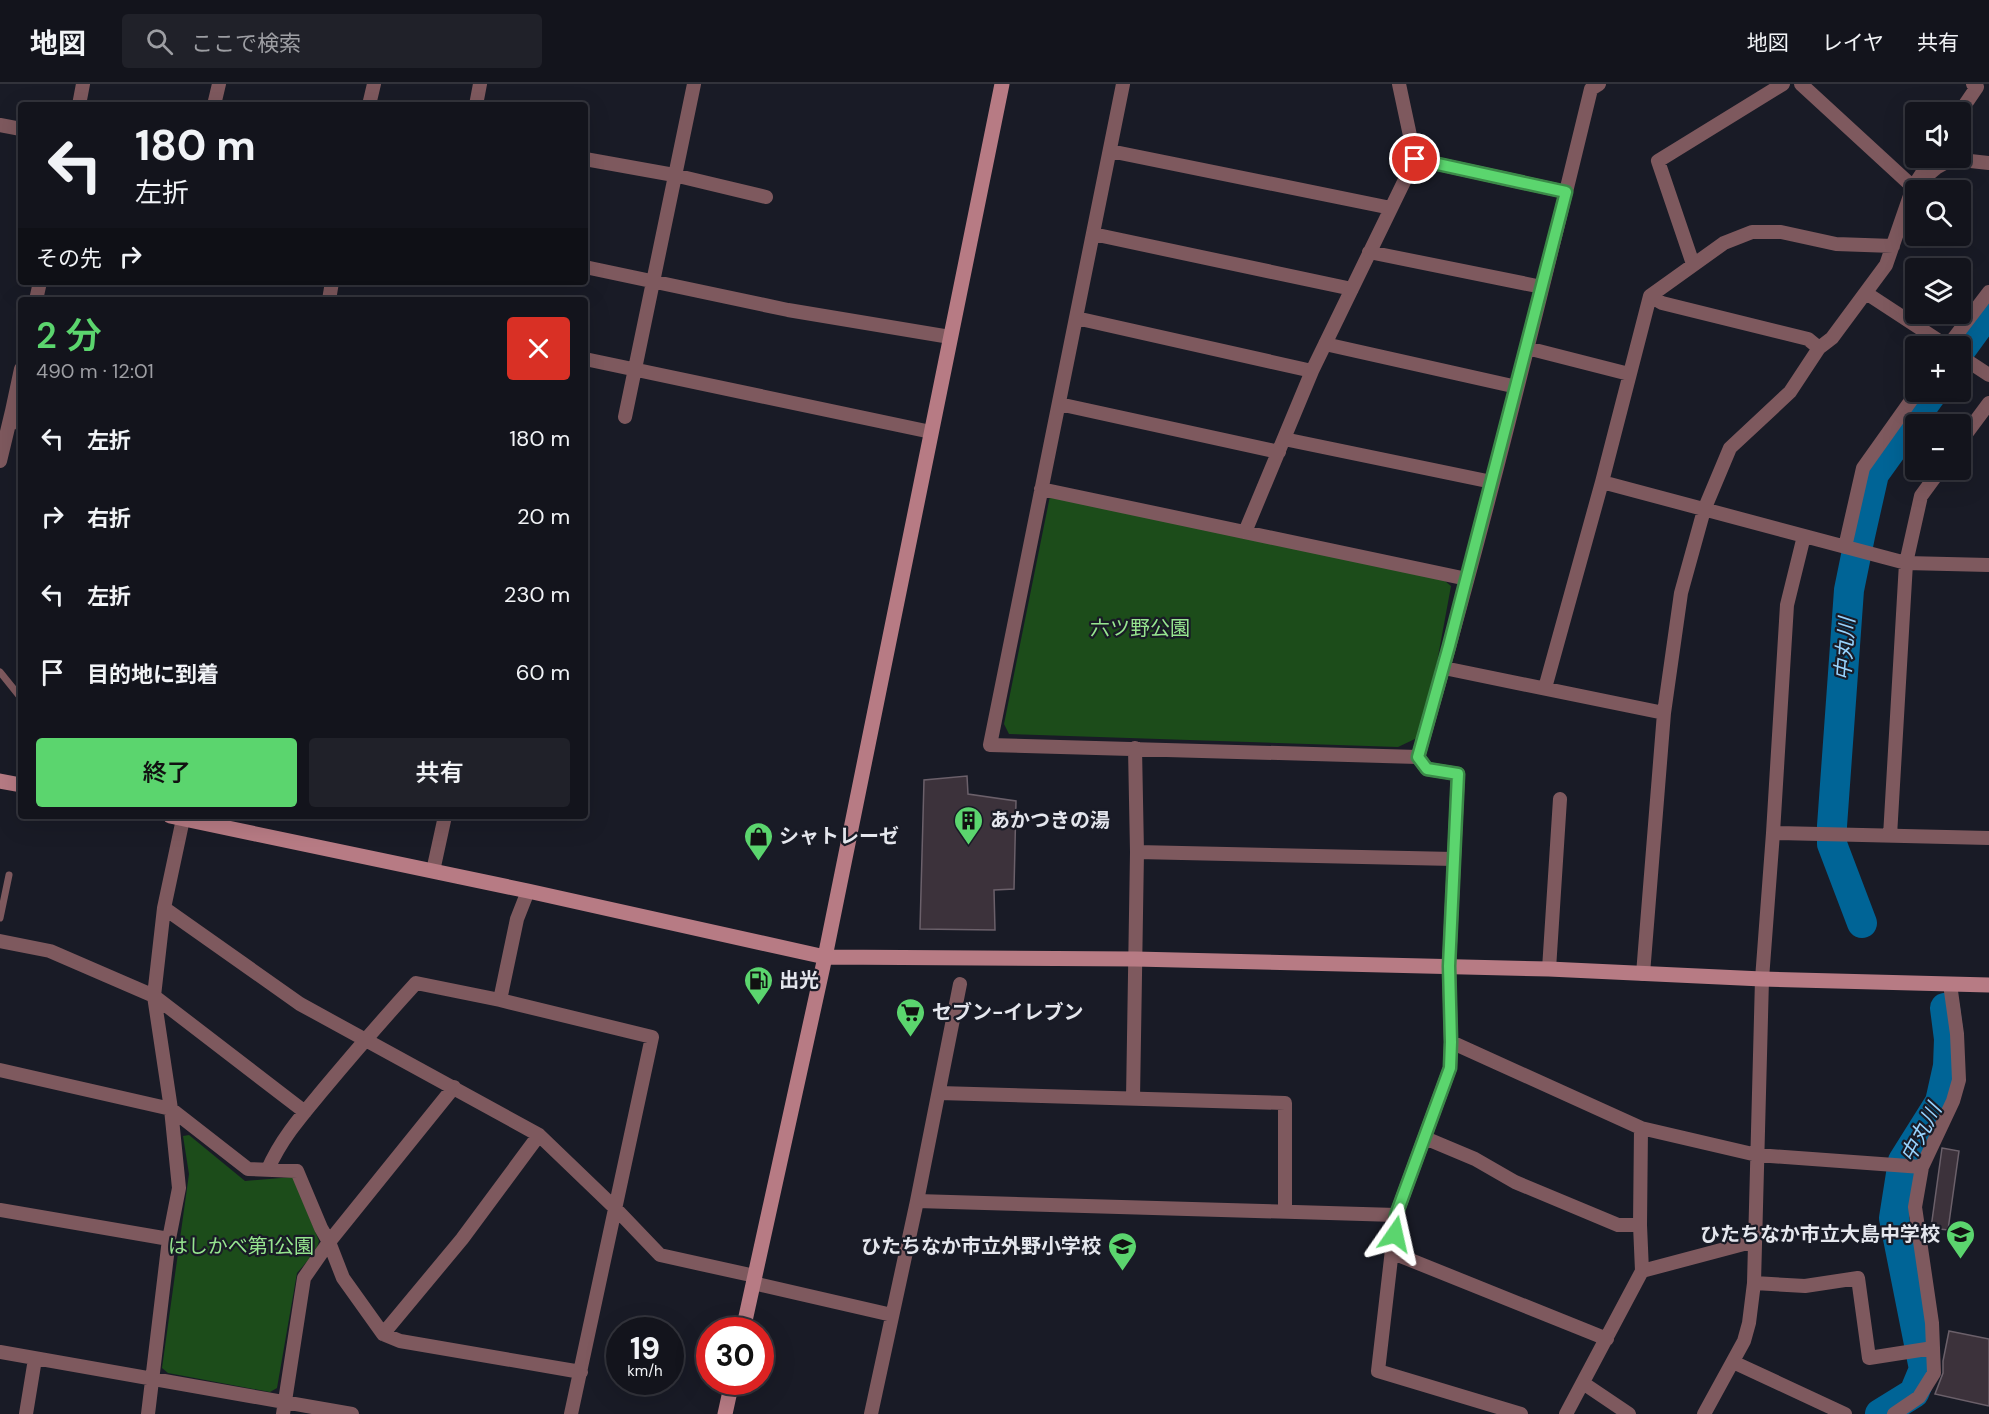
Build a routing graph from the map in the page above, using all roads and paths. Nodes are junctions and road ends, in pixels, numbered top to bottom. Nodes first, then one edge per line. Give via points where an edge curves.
1 (83, 84) edge
2 (219, 84) edge
3 (374, 84) edge
4 (480, 84) edge
5 (694, 84) edge
6 (1002, 84) edge
7 (1123, 84) edge
8 (1399, 84) edge
9 (1599, 84) edge
10 (1783, 84) edge
11 (1801, 84) edge
12 (1973, 84) edge
13 (80, 102) edge
14 (215, 102) edge
15 (370, 102) edge
16 (477, 102) edge
17 (1967, 102) edge
18 (0, 125) edge
19 (18, 128) edge
20 (1110, 151) junction
21 (1415, 159) junction
22 (588, 160) edge
23 (1989, 163) edge
24 (674, 175) junction
25 (1922, 180) edge
26 (1905, 181) edge
27 (1566, 192) junction
28 (766, 197) dead end
29 (1391, 208) junction
30 (1905, 211) edge
31 (1093, 234) junction
32 (1893, 246) junction
33 (1370, 252) junction
34 (1693, 264) junction
35 (588, 268) edge
36 (653, 281) junction
37 (1542, 287) junction
38 (1352, 289) junction
39 (1989, 292) edge
40 (1866, 293) junction
41 (1650, 296) junction
42 (1076, 318) junction
43 (1932, 336) edge
44 (1955, 336) edge
45 (950, 337) junction
46 (1325, 344) junction
47 (1527, 348) junction
48 (1819, 348) junction
49 (588, 360) edge
50 (1971, 363) edge
51 (635, 369) junction
52 (1312, 371) junction
53 (1629, 374) junction
54 (1989, 375) edge
55 (18, 383) edge
56 (1517, 387) junction
57 (1910, 402) edge
58 (1989, 403) edge
59 (1059, 404) junction
60 (12, 411) junction
61 (625, 417) dead end
62 (18, 420) edge
63 (1971, 427) edge
64 (931, 432) junction
65 (1281, 446) junction
66 (0, 461) edge
67 (1933, 480) edge
68 (1492, 482) junction
69 (1602, 483) junction
70 (1041, 489) junction
71 (1704, 510) junction
72 (1245, 532) junction
73 (1804, 536) junction
74 (1848, 548) junction
75 (1906, 563) junction
76 (1989, 565) edge
77 (1467, 579) junction
78 (1444, 668) junction
79 (0, 672) edge
80 (1545, 688) junction
81 (18, 694) edge
82 (1664, 712) junction
83 (1135, 748) junction
84 (1418, 757) junction
85 (0, 781) edge
86 (18, 784) edge
87 (1560, 799) dead end
88 (177, 819) edge
89 (200, 819) edge
90 (444, 819) edge
91 (223, 821) edge
92 (1773, 834) junction
93 (1890, 836) junction
94 (1989, 838) edge
95 (1137, 852) junction
96 (1454, 859) junction
97 (434, 871) junction
98 (9, 875) dead end
99 (528, 891) junction
100 (164, 908) junction
101 (0, 918) edge
102 (0, 941) edge
103 (825, 957) junction
104 (1135, 959) junction
105 (1449, 966) junction
106 (1549, 969) junction
107 (1643, 974) junction
108 (1762, 979) junction
109 (960, 984) dead end
110 (1950, 984) junction
111 (1989, 986) edge
112 (154, 996) junction
113 (500, 1000) junction
114 (365, 1039) junction
115 (1451, 1042) junction
116 (0, 1070) edge
117 (454, 1087) junction
118 (939, 1093) junction
119 (1133, 1099) junction
120 (171, 1109) junction
121 (305, 1112) junction
122 (1641, 1128) junction
123 (539, 1135) junction
124 (1425, 1138) junction
125 (1757, 1155) junction
126 (1922, 1167) junction
127 (268, 1169) junction
128 (917, 1201) junction
129 (615, 1208) junction
130 (0, 1210) edge
131 (1285, 1211) junction
132 (1396, 1215) junction
133 (1640, 1225) junction
134 (169, 1239) junction
135 (1755, 1241) junction
136 (329, 1242) junction
137 (1393, 1253) junction
138 (1642, 1271) junction
139 (754, 1280) junction
140 (1754, 1283) junction
141 (892, 1315) junction
142 (746, 1317) edge
143 (383, 1335) junction
144 (1607, 1339) junction
145 (1933, 1348) junction
146 (0, 1352) edge
147 (35, 1359) junction
148 (1733, 1362) junction
149 (581, 1372) junction
150 (152, 1380) junction
151 (1583, 1383) junction
152 (729, 1395) edge
153 (284, 1408) edge
154 (26, 1414) edge
155 (148, 1414) edge
156 (352, 1414) edge
157 (571, 1414) edge
158 (725, 1414) edge
159 (871, 1414) edge
160 (1521, 1414) edge
161 (1566, 1414) edge
162 (1629, 1414) edge
163 (1704, 1414) edge
164 (1845, 1414) edge
165 (1894, 1414) edge

1 - 13 street
2 - 14 street
3 - 15 street
4 - 16 street
5 - 24 street
6 - 45 street
7 - 20 street
8 - 21 street
9 - 27 street via 1591,89
10 - 34 street via 1658,162
11 - 26 street
12 - 17 street via 1977,87
18 - 19 street
20 - 29 street
20 - 31 street
21 - 27 street
21 - 29 street
22 - 24 street
23 - 25 street via 1952,159
24 - 28 street
24 - 36 street
27 - 37 street
29 - 33 street
30 - 32 street
31 - 38 street
31 - 42 street
32 - 34 street via 1836,244 1782,232 1752,232 1725,243
32 - 40 street via 1886,265
33 - 37 street
33 - 38 street
34 - 41 street
35 - 36 street
36 - 45 street via 788,310
36 - 51 street
37 - 47 street
38 - 46 street
39 - 44 street
40 - 43 street
40 - 48 street via 1832,338
41 - 48 street via 1662,303 1808,339
41 - 53 street
42 - 52 street
42 - 59 street
45 - 64 street
46 - 52 street
46 - 56 street
47 - 53 street
47 - 56 street
48 - 71 street via 1790,392 1730,448
49 - 51 street
50 - 54 street
51 - 61 street
51 - 64 street
52 - 65 street
53 - 69 street
55 - 60 street
56 - 68 street
57 - 74 street via 1863,468
58 - 63 street
59 - 65 street
59 - 70 street
60 - 62 street
60 - 66 street
64 - 103 street
65 - 68 street
65 - 72 street
67 - 75 street via 1921,496
68 - 77 street
69 - 71 street
69 - 80 street
70 - 72 street
70 - 83 street via 990,745
71 - 73 street
71 - 82 street via 1681,593
72 - 77 street
73 - 74 street
73 - 92 street via 1787,605
74 - 75 street
75 - 76 street
75 - 93 street
77 - 78 street
78 - 80 street
78 - 84 street
79 - 81 lane
80 - 82 street
82 - 107 street
83 - 84 street
83 - 95 street
84 - 96 street via 1427,769 1458,774
85 - 86 street
87 - 106 street
88 - 100 street
89 - 91 street
90 - 97 street
91 - 97 street
92 - 93 street
92 - 108 street
93 - 94 street
95 - 96 street
95 - 104 street
96 - 105 street
97 - 99 street
98 - 101 lane
99 - 103 street
99 - 113 street via 517,919
100 - 112 street
100 - 114 street via 300,1004
102 - 112 street via 50,951
103 - 104 street
103 - 139 street
104 - 105 street
104 - 119 street
105 - 106 street
105 - 115 street
106 - 107 street
107 - 108 street
108 - 110 street
108 - 125 street
109 - 118 street
110 - 111 street
110 - 126 street via 1959,1080
112 - 120 street
112 - 121 street
113 - 114 street via 416,983
113 - 129 street via 652,1037
114 - 117 street
114 - 121 street
115 - 122 street
115 - 124 street via 1450,1068
116 - 120 street
117 - 123 street
117 - 136 street
118 - 119 street
118 - 128 street
119 - 131 street via 1285,1103
120 - 127 street via 248,1169
120 - 134 street via 179,1188
121 - 127 street via 277,1148
122 - 125 street
122 - 133 street
123 - 129 street
123 - 143 street via 462,1239
124 - 132 street
124 - 133 street via 1475,1159 1515,1182 1618,1225
125 - 126 street
125 - 135 street
126 - 145 street via 1914,1207
127 - 136 street via 297,1171
128 - 131 street
128 - 141 street
129 - 139 street via 660,1255
129 - 149 street
130 - 134 street
131 - 132 street
132 - 137 street
133 - 138 street
134 - 150 street
135 - 138 street
135 - 140 street
136 - 143 street via 343,1278
136 - 153 street via 304,1278
137 - 144 street
137 - 160 street via 1378,1371
138 - 144 street
139 - 141 street
139 - 142 street
140 - 145 street via 1805,1286 1858,1278 1869,1358
140 - 148 street via 1749,1323
141 - 159 street
143 - 149 street
144 - 151 street
145 - 165 street via 1934,1373 1919,1397
146 - 147 street
147 - 150 street
147 - 154 street
148 - 163 street
148 - 164 street
149 - 157 street
150 - 153 street
150 - 155 street
151 - 161 street
151 - 162 street
152 - 158 street
153 - 156 street

